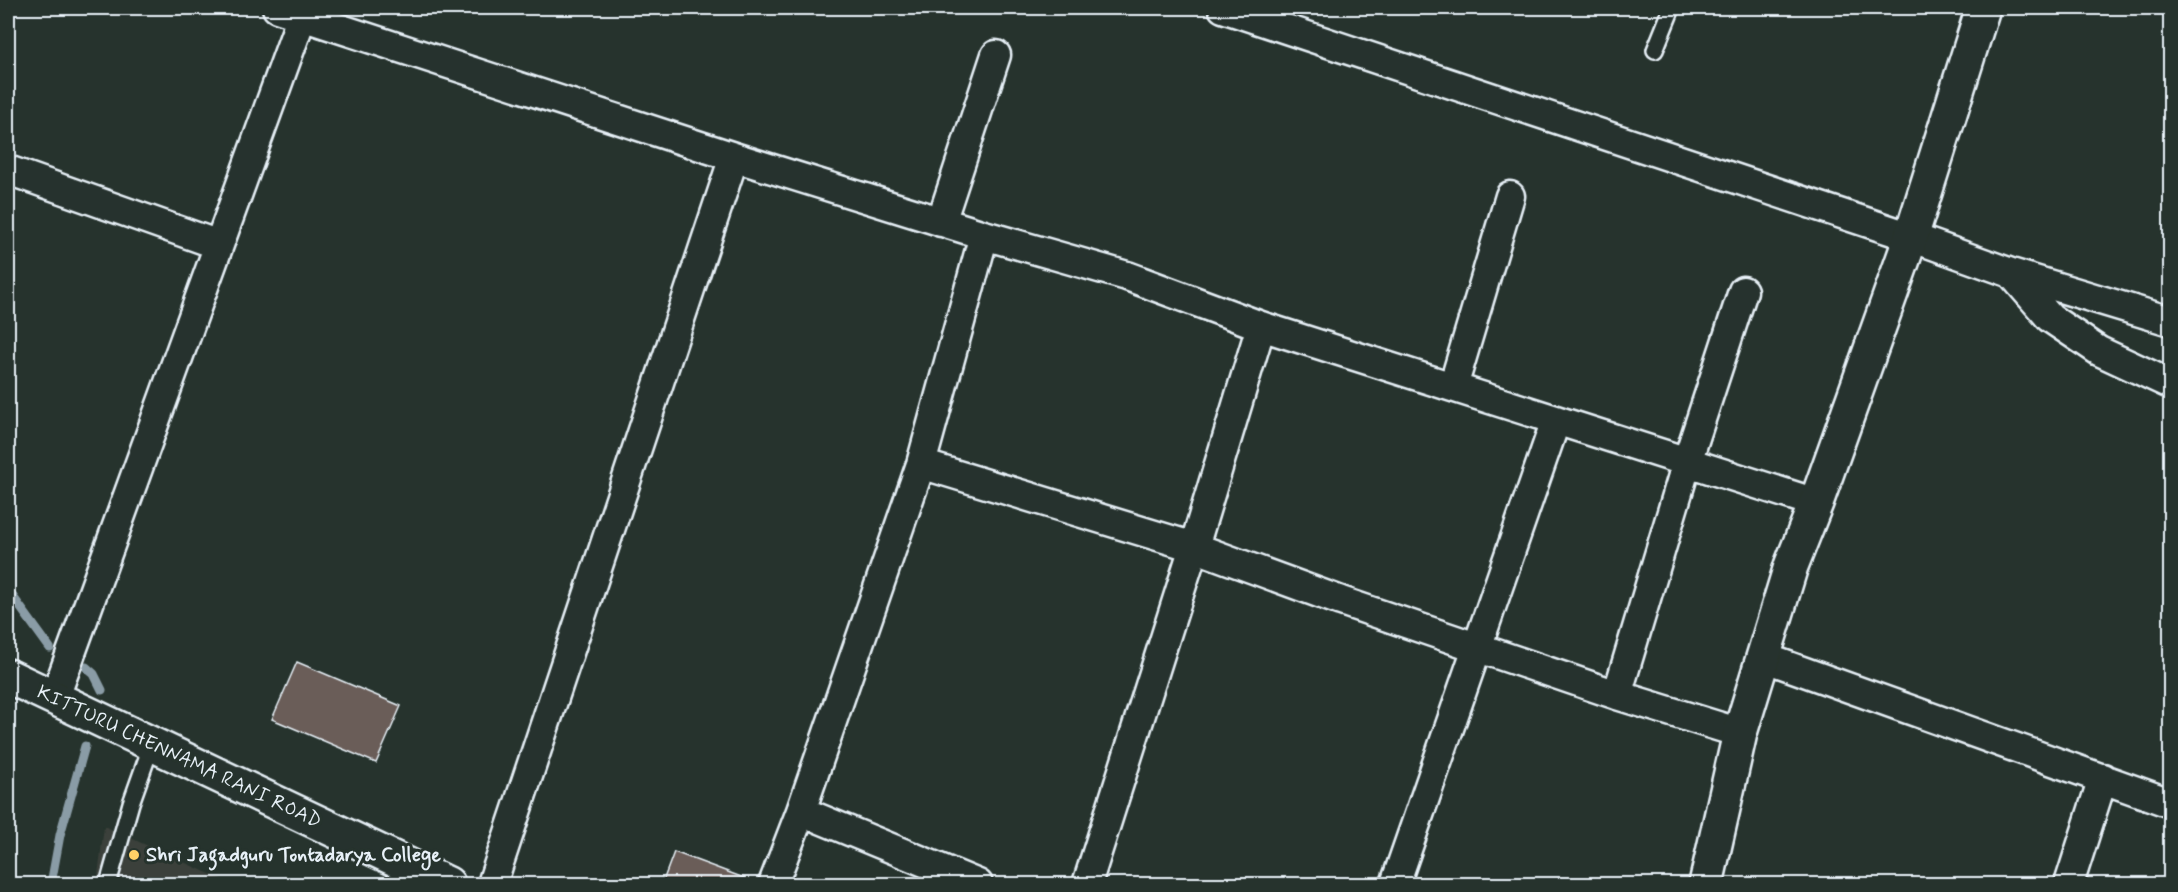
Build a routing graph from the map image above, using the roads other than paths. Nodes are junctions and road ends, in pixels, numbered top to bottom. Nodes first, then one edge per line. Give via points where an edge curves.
1 (1223, 8) edge
2 (1672, 8) edge
3 (1983, 8) edge
4 (290, 12) edge
5 (1655, 50) dead end
6 (996, 55) dead end
7 (734, 157) junction
8 (8, 170) edge
9 (1510, 196) dead end
10 (941, 222) junction
11 (984, 235) junction
12 (1911, 237) junction
13 (219, 245) junction
14 (2011, 273) junction
15 (1743, 291) dead end
16 (2170, 321) edge
17 (1261, 326) junction
18 (2170, 384) edge
19 (1453, 387) junction
20 (1556, 420) junction
21 (1687, 462) junction
22 (921, 464) junction
23 (1816, 503) junction
24 (1194, 548) junction
25 (1478, 647) junction
26 (1763, 657) junction
27 (8, 676) edge
28 (1617, 695) junction
29 (55, 697) junction
30 (1740, 733) junction
31 (152, 744) junction
32 (2103, 778) junction
33 (2170, 803) edge
34 (801, 811) junction
35 (108, 885) edge
36 (448, 885) edge
37 (492, 885) edge
38 (773, 885) edge
39 (978, 885) edge
40 (1087, 885) edge
41 (1395, 885) edge
42 (1706, 885) edge
43 (2069, 885) edge

1 - 12 street
2 - 5 lane
3 - 12 street
4 - 7 street
4 - 13 street
6 - 10 street
7 - 10 street
7 - 37 street
8 - 13 street
9 - 19 street
10 - 11 street
11 - 17 street via 1127,276
11 - 22 street
12 - 14 street
12 - 23 street
13 - 29 street
14 - 16 street
14 - 18 street via 2050,318 2099,351
15 - 21 street
17 - 19 street
17 - 24 street
19 - 20 street
20 - 21 street
20 - 25 street
21 - 23 street
21 - 28 street
22 - 24 street
22 - 34 street
23 - 26 street via 1791,566
24 - 25 street
24 - 40 street
25 - 28 street
25 - 41 street
26 - 30 street
26 - 32 street
27 - 29 street, KITTURU CHENNAMA RANI ROAD
28 - 30 street
29 - 31 street, KITTURU CHENNAMA RANI ROAD
30 - 42 street
31 - 35 lane
31 - 36 street, KITTURU CHENNAMA RANI ROAD
32 - 33 street
32 - 43 street
34 - 38 street
34 - 39 street

